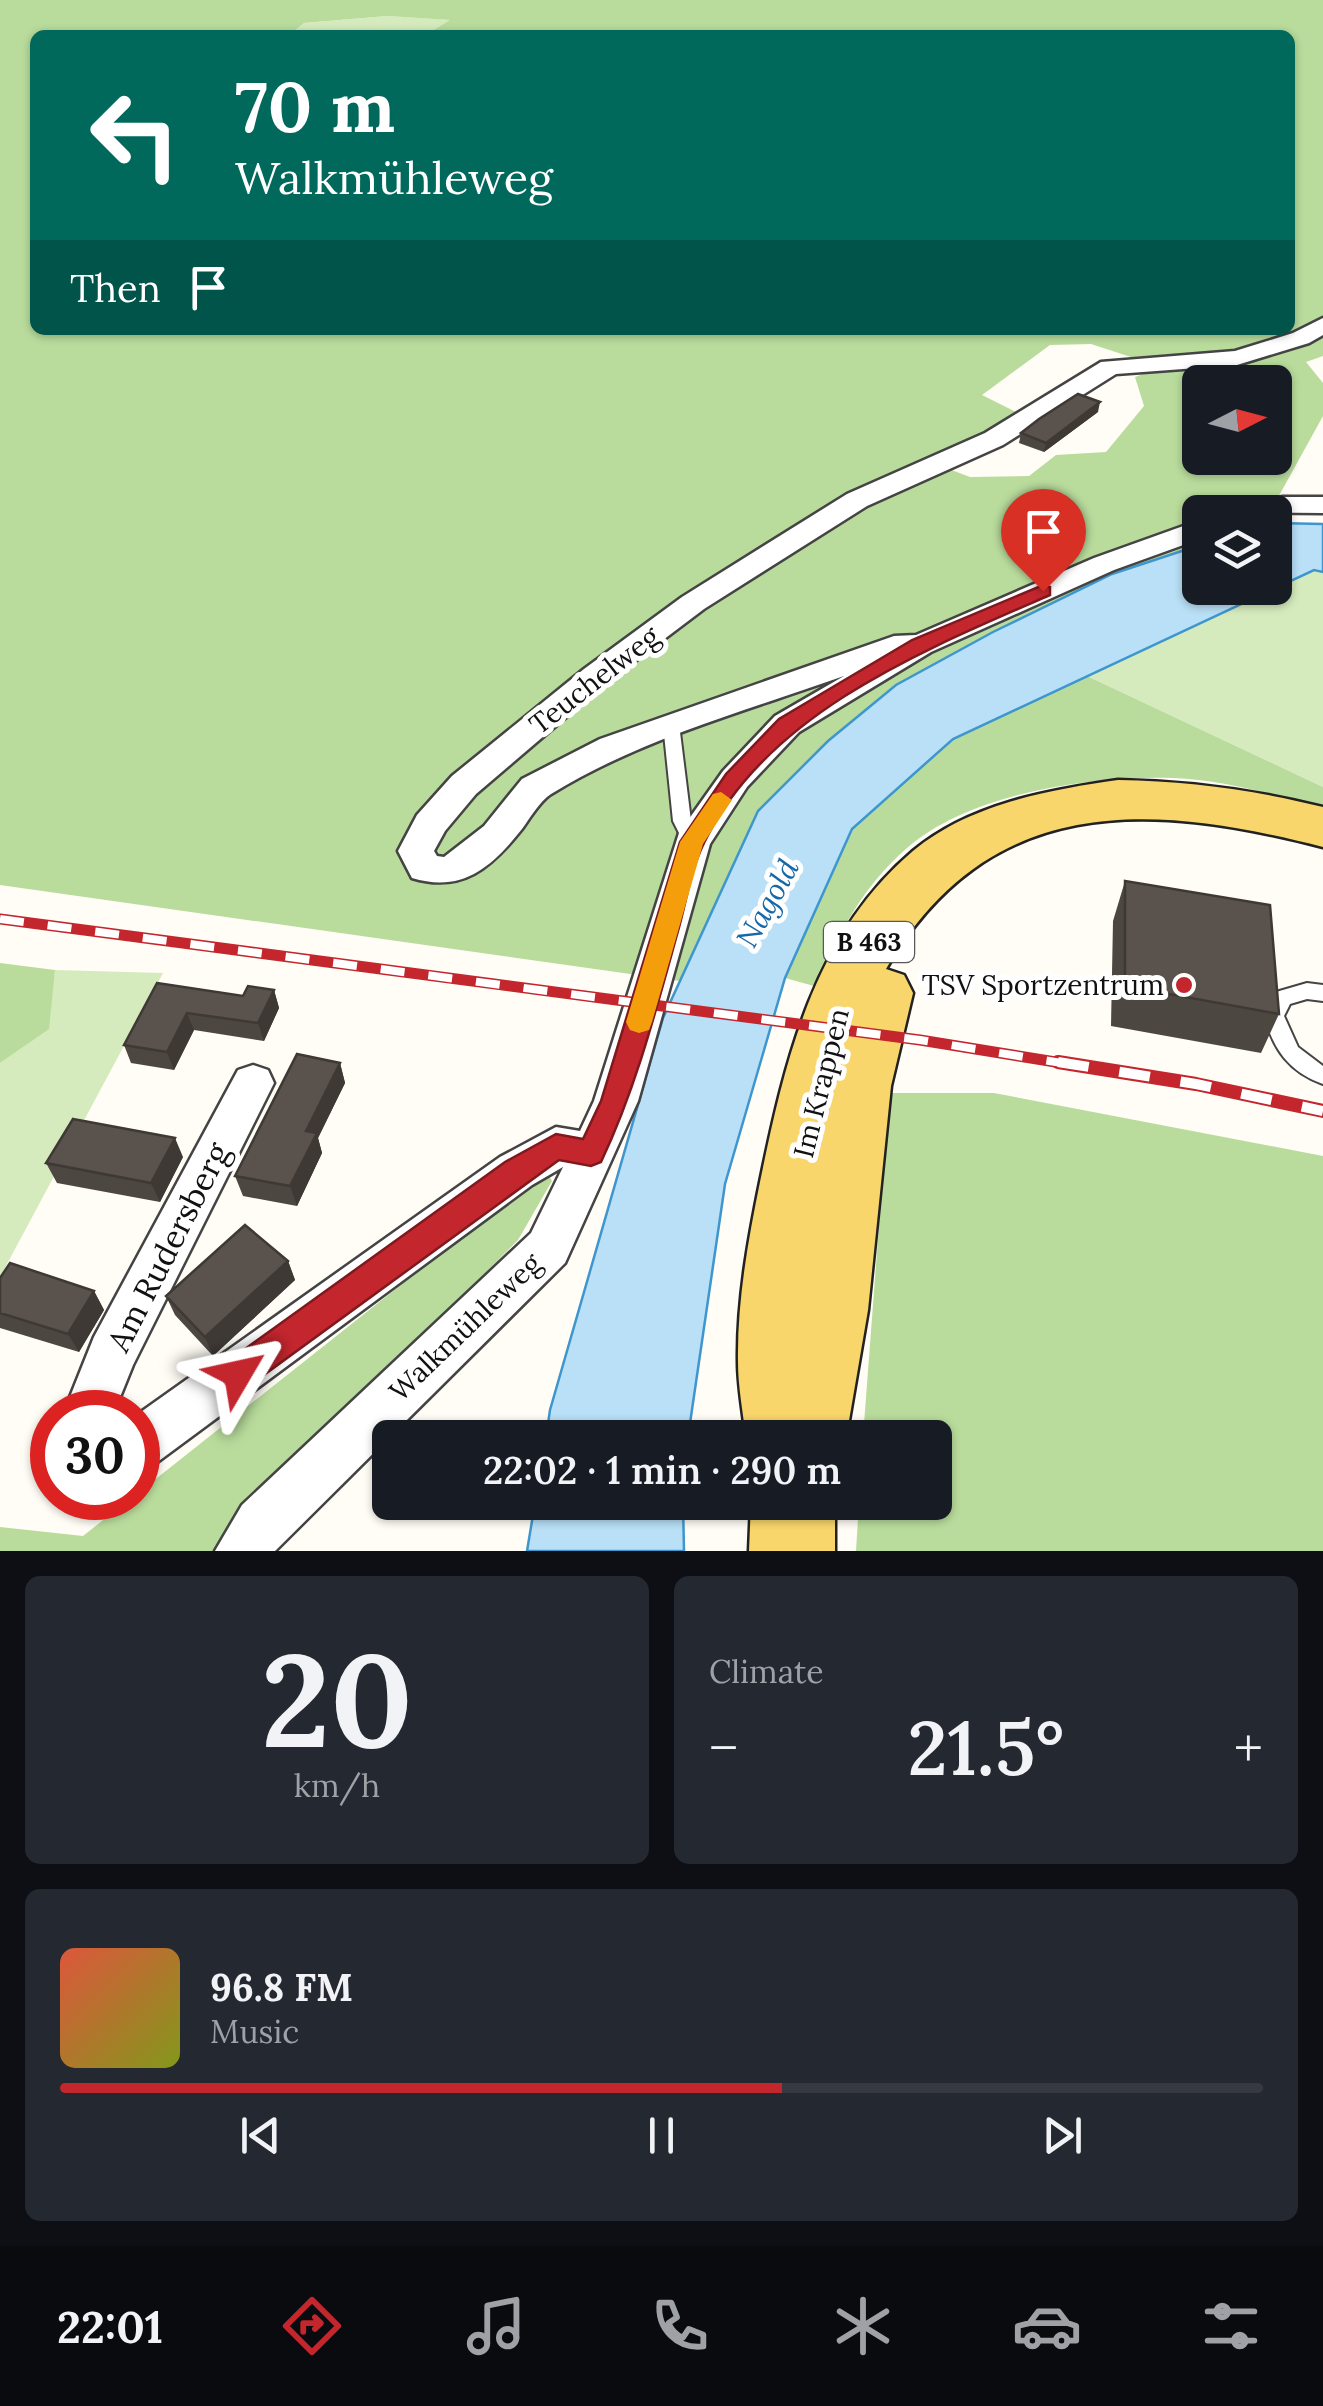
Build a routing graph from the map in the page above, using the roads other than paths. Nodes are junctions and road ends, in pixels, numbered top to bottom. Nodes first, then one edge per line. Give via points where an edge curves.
1 (1323, 325) edge
2 (1292, 505) edge
3 (1323, 506) edge
4 (1182, 536) edge
5 (920, 644) junction
6 (671, 724) junction
7 (1323, 827) edge
8 (692, 842) junction
9 (1323, 854) edge
10 (1323, 994) edge
11 (1323, 1076) edge
12 (254, 1083) dead end
13 (591, 1153) junction
14 (98, 1390) edge
15 (785, 1420) edge
16 (809, 1420) edge
17 (160, 1429) edge
18 (242, 1551) edge

1 - 6 street, Teuchelweg via 1237,358 1110,368 994,439 856,500 693,603 464,785 416,851 424,868 450,871 496,835 534,788 612,746
2 - 3 street
4 - 5 street, Walkmühleweg
5 - 6 street, Teuchelweg via 905,643
5 - 8 street, Walkmühleweg via 787,724 734,779
6 - 8 lane via 682,821
7 - 15 main road, Im Krappen / B 463 via 1210,801 1088,800 977,834 928,867 884,916 849,976 814,1092 788,1224 777,1361
8 - 13 street, Walkmühleweg via 616,1101
9 - 16 main road, Im Krappen / B 463 via 1184,828 1117,829 1012,858 966,882 929,914 896,958 872,1015 854,1104 826,1352
10 - 11 lane via 1283,998 1274,1016 1282,1045
12 - 14 street, Am Rudersberg
13 - 17 street via 556,1146 516,1171
13 - 18 street, Walkmühleweg via 548,1248 261,1524

